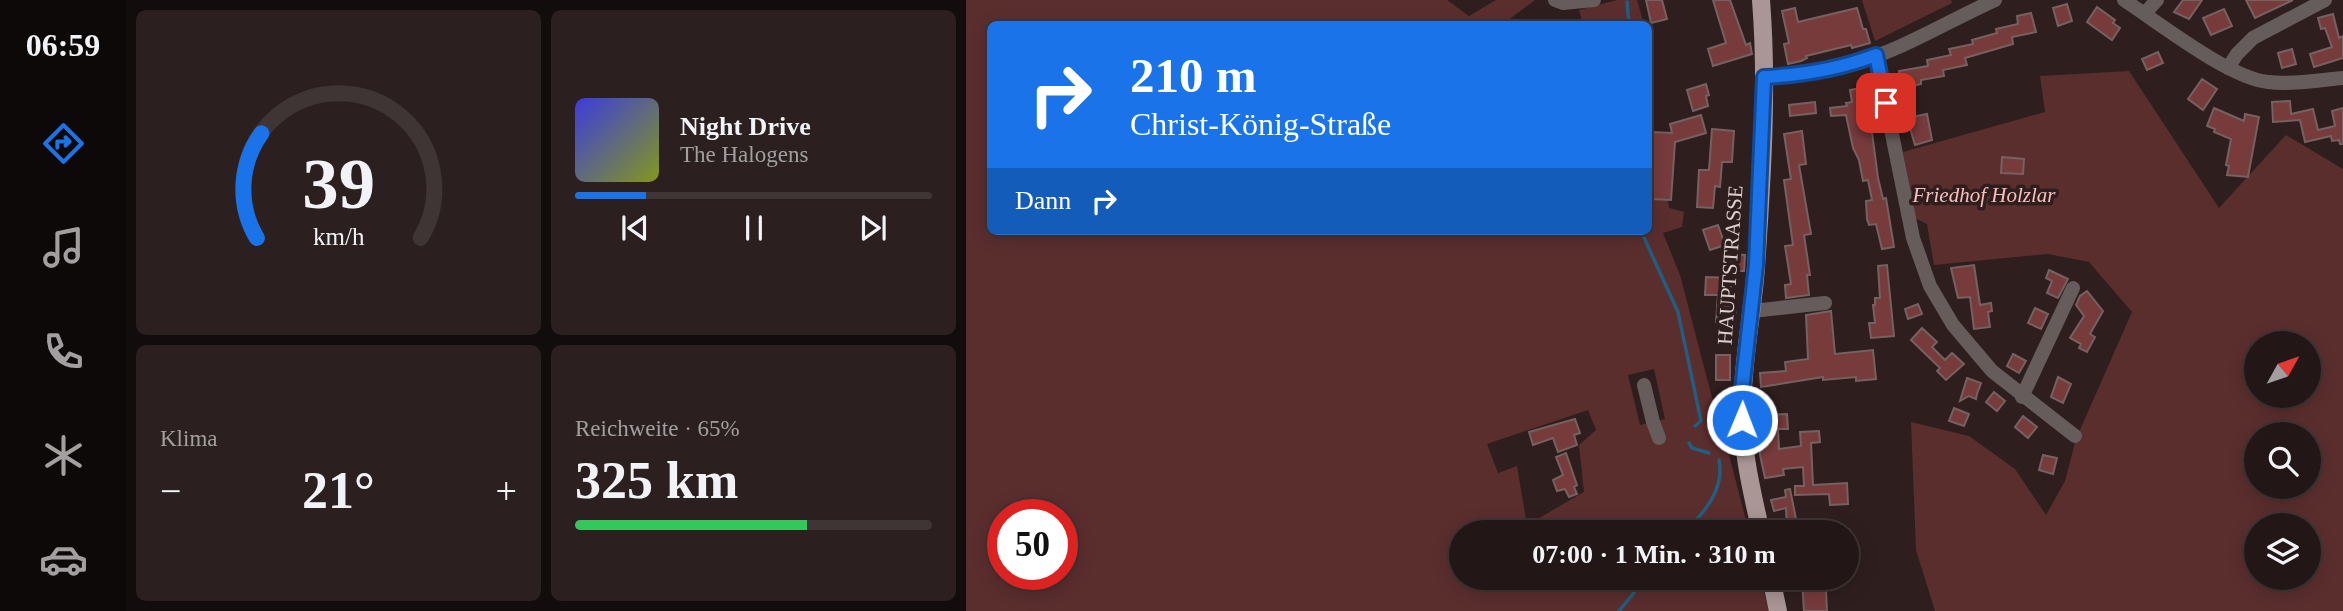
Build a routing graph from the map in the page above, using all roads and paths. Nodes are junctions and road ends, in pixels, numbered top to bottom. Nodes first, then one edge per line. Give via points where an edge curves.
1 (1555, 0) edge
2 (1594, 0) edge
3 (1761, 0) edge
4 (1995, 0) edge
5 (2124, 0) edge
6 (2157, 0) edge
7 (2325, 0) edge
8 (2145, 13) junction
9 (1876, 55) junction
10 (2228, 68) junction
11 (1764, 77) junction
12 (2343, 78) edge
13 (2073, 288) dead end
14 (1825, 303) dead end
15 (1752, 310) junction
16 (1644, 385) dead end
17 (2022, 397) junction
18 (2075, 436) dead end
19 (1659, 438) dead end
20 (1758, 520) edge
21 (1774, 590) edge
22 (1778, 611) edge

1 - 2 street
3 - 11 main road, HAUPTSTRASSE
4 - 9 street
5 - 8 street
6 - 8 street
7 - 10 street via 2253,38
8 - 10 street
9 - 11 street via 1814,72
9 - 17 street via 1911,229 1930,286 1965,342
10 - 12 street via 2269,83
11 - 15 main road, HAUPTSTRASSE
13 - 17 street
14 - 15 street
15 - 20 main road, HAUPTSTRASSE via 1742,420
16 - 19 street
17 - 18 street
21 - 22 main road

